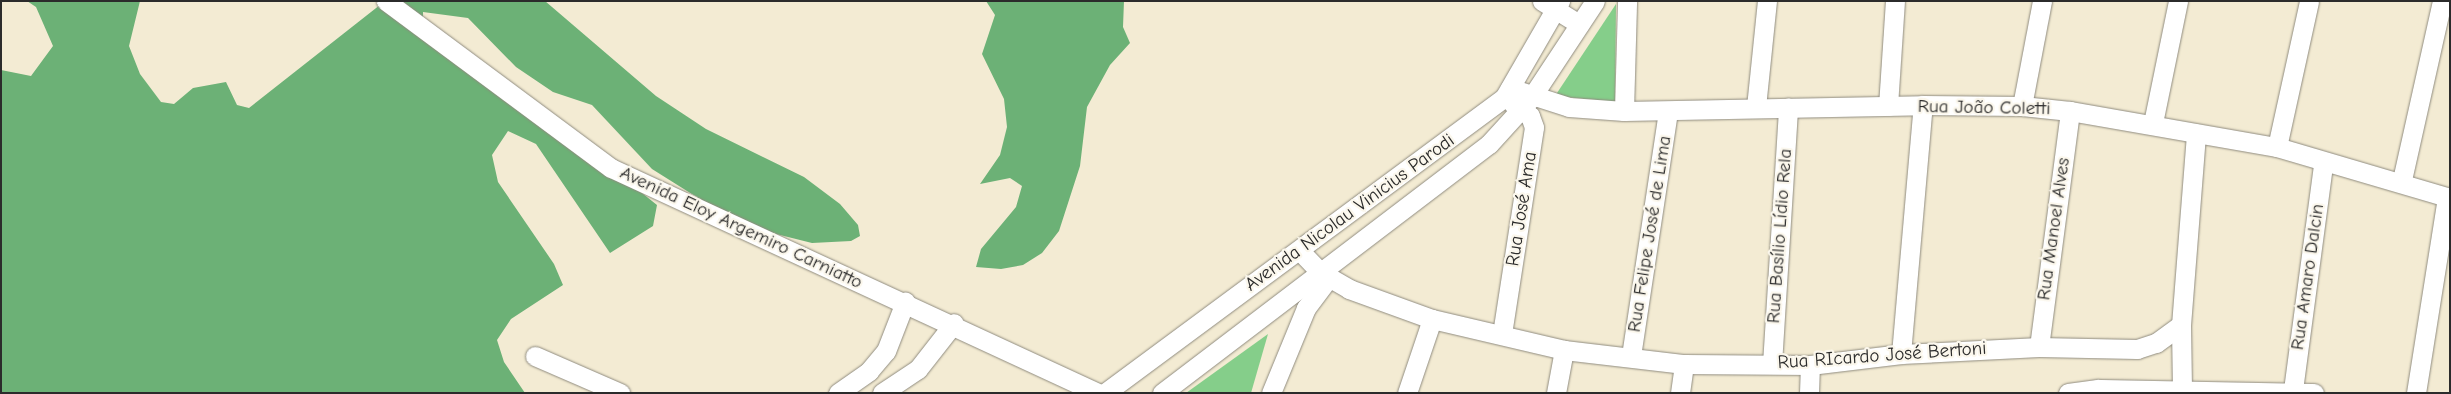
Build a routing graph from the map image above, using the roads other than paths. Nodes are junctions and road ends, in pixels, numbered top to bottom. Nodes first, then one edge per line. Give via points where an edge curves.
1 (386, 1) edge
2 (1595, 1) edge
3 (1627, 1) edge
4 (1767, 1) edge
5 (1895, 1) edge
6 (2042, 1) edge
7 (2178, 1) edge
8 (2309, 1) edge
9 (2442, 1) edge
10 (1552, 5) edge
11 (1579, 24) junction
12 (1507, 93) junction
13 (1526, 104) junction
14 (1923, 105) junction
15 (1888, 106) junction
16 (2022, 106) junction
17 (1756, 107) junction
18 (1788, 107) junction
19 (1624, 111) junction
20 (2070, 111) junction
21 (1668, 112) junction
22 (2153, 124) junction
23 (2196, 134) junction
24 (2277, 147) junction
25 (2323, 164) junction
26 (2402, 180) junction
27 (2448, 197) edge
28 (1299, 250) junction
29 (1325, 275) junction
30 (905, 302) junction
31 (1432, 319) junction
32 (954, 323) junction
33 (2181, 325) junction
34 (1502, 334) junction
35 (2039, 347) junction
36 (1564, 350) junction
37 (1900, 354) junction
38 (535, 356) dead end
39 (1631, 356) junction
40 (1684, 364) junction
41 (1772, 364) junction
42 (1810, 364) junction
43 (2182, 389) junction
44 (2293, 390) junction
45 (620, 393) edge
46 (838, 393) edge
47 (882, 393) edge
48 (1098, 393) edge
49 (1105, 393) edge
50 (1162, 393) edge
51 (1272, 393) edge
52 (1407, 393) edge
53 (1556, 393) edge
54 (1680, 393) edge
55 (1809, 393) edge
56 (2068, 393) edge
57 (2314, 393) edge
58 (2416, 393) edge

1 - 30 street, Avenida Eloy Argemiro Carniatto via 611,168
2 - 11 street, Avenida Nicolau Vinicius Parodi
3 - 19 street
4 - 17 street
5 - 15 street
6 - 16 street
7 - 22 street
8 - 24 street
9 - 26 street
10 - 11 street
10 - 12 street, Avenida Nicolau Vinicius Parodi
11 - 13 street, Avenida Nicolau Vinicius Parodi
12 - 13 street, Rua João Coletti
12 - 28 street, Avenida Nicolau Vinicius Parodi
13 - 19 street, Rua João Coletti
13 - 29 street, Avenida Nicolau Vinicius Parodi via 1489,144
13 - 34 street, Rua José Ama via 1534,127
14 - 15 street, Rua João Coletti
14 - 16 street, Rua João Coletti
14 - 37 street
15 - 18 street, Rua João Coletti
16 - 20 street, Rua João Coletti
17 - 18 street, Rua João Coletti
17 - 21 street, Rua João Coletti
18 - 41 street, Rua Basílio Lídio Rela
19 - 21 street, Rua João Coletti
20 - 22 street, Rua João Coletti
20 - 35 street, Rua Manoel Alves
21 - 39 street, Rua Felipe José de Lima
22 - 23 street, Rua João Coletti
23 - 24 street, Rua João Coletti
23 - 33 street
24 - 25 street, Rua João Coletti
25 - 26 street, Rua João Coletti
25 - 44 street, Rua Amaro Dalcin
26 - 27 street, Rua João Coletti
27 - 58 street
28 - 29 street
28 - 49 street, Avenida Nicolau Vinicius Parodi
29 - 31 street, Rua RIcardo José Bertoni
29 - 50 street, Avenida Nicolau Vinicius Parodi
29 - 51 street via 1306,308
30 - 32 street, Avenida Eloy Argemiro Carniatto
30 - 46 street via 886,350 869,370
31 - 34 street, Rua RIcardo José Bertoni
31 - 52 street
32 - 47 street via 918,368
32 - 48 street, Avenida Eloy Argemiro Carniatto
33 - 35 street, Rua RIcardo José Bertoni via 2156,343 2137,349
33 - 43 street
34 - 36 street, Rua RIcardo José Bertoni
35 - 37 street, Rua RIcardo José Bertoni
36 - 39 street, Rua RIcardo José Bertoni
36 - 53 street
37 - 42 street, Rua RIcardo José Bertoni
38 - 45 street
39 - 40 street, Rua RIcardo José Bertoni
40 - 41 street, Rua RIcardo José Bertoni
40 - 54 street
41 - 42 street, Rua RIcardo José Bertoni
42 - 55 street
43 - 44 street
43 - 56 street
44 - 57 street

